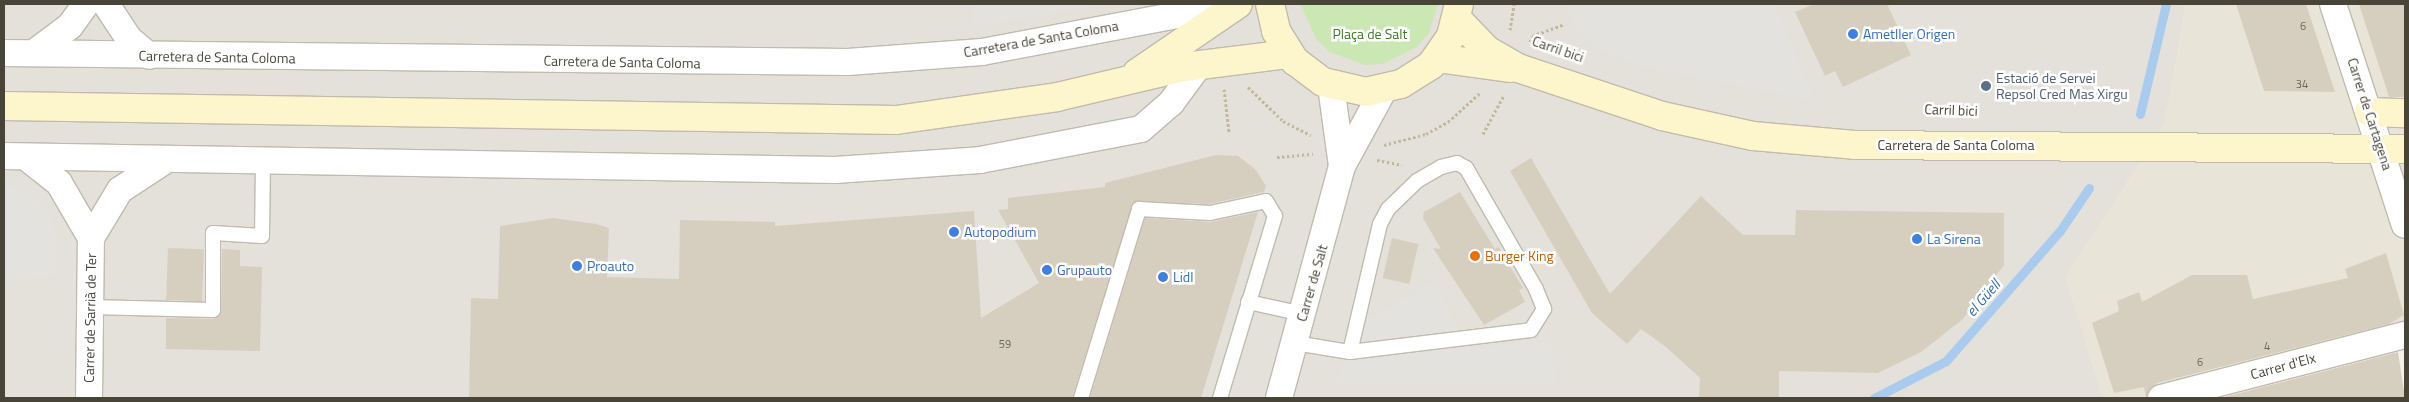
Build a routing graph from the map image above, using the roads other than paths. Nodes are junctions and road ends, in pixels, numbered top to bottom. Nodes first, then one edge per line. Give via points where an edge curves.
1 (86, 4) edge
2 (106, 4) edge
3 (1237, 4) edge
4 (1270, 4) edge
5 (2333, 4) edge
6 (1458, 11) edge
7 (4, 53) edge
8 (34, 53) junction
9 (1289, 54) junction
10 (149, 56) junction
11 (1436, 58) junction
12 (1199, 66) junction
13 (1518, 68) junction
14 (1129, 78) junction
15 (1332, 86) junction
16 (1384, 89) junction
17 (4, 106) edge
18 (2370, 112) junction
19 (2405, 113) edge
20 (2394, 149) edge
21 (15, 156) edge
22 (167, 160) junction
23 (263, 160) junction
24 (1342, 166) junction
25 (2405, 225) edge
26 (91, 238) junction
27 (1248, 302) junction
28 (90, 307) junction
29 (1303, 314) junction
30 (2405, 335) edge
31 (1295, 343) junction
32 (1350, 352) junction
33 (89, 398) edge
34 (1081, 398) edge
35 (1220, 398) edge
36 (1279, 398) edge
37 (2162, 398) edge

1 - 8 street via 70,26
2 - 10 street via 129,39
3 - 10 street, Carretera de Santa Coloma via 982,52 848,62
3 - 14 street, Carretera de Santa Coloma
4 - 9 street via 1273,22
5 - 18 street, Carrer de Cartagena
6 - 11 street
6 - 13 street, Carretera de Santa Coloma via 1487,50
7 - 8 street, Carretera de Santa Coloma
8 - 10 street, Carretera de Santa Coloma
9 - 12 street, Carretera de Santa Coloma
9 - 15 street via 1308,73
11 - 13 street, Carretera de Santa Coloma
11 - 16 street via 1409,81
12 - 14 street, Carretera de Santa Coloma
12 - 23 street via 1171,103 1141,129 980,160 835,170
13 - 20 street, Carretera de Santa Coloma via 1662,116 1753,136 1875,146
14 - 17 street, Carretera de Santa Coloma via 1057,96 896,120
15 - 16 street via 1358,92
15 - 24 street, Carrer de Salt
16 - 24 street, Carrer de Salt
18 - 19 street
18 - 20 street, Carrer de Cartagena
20 - 25 street, Carrer de Cartagena
21 - 22 street
21 - 26 street, Carrer de Sarrià de Ter via 59,183
22 - 23 street
22 - 26 street, Carrer de Sarrià de Ter via 120,190
23 - 28 lane via 262,236 213,233 213,310
24 - 29 street, Carrer de Salt
26 - 28 street, Carrer de Sarrià de Ter
27 - 29 lane
27 - 34 lane via 1275,216 1262,201 1210,213 1139,209
27 - 35 lane
28 - 33 street, Carrer de Sarrià de Ter
29 - 31 street, Carrer de Salt
30 - 37 street, Carrer d'Elx
31 - 32 lane
31 - 36 street, Carrer de Salt
32 - 32 lane via 1531,330 1544,310 1536,289 1466,168 1457,163 1441,167 1417,181 1388,209 1380,224

